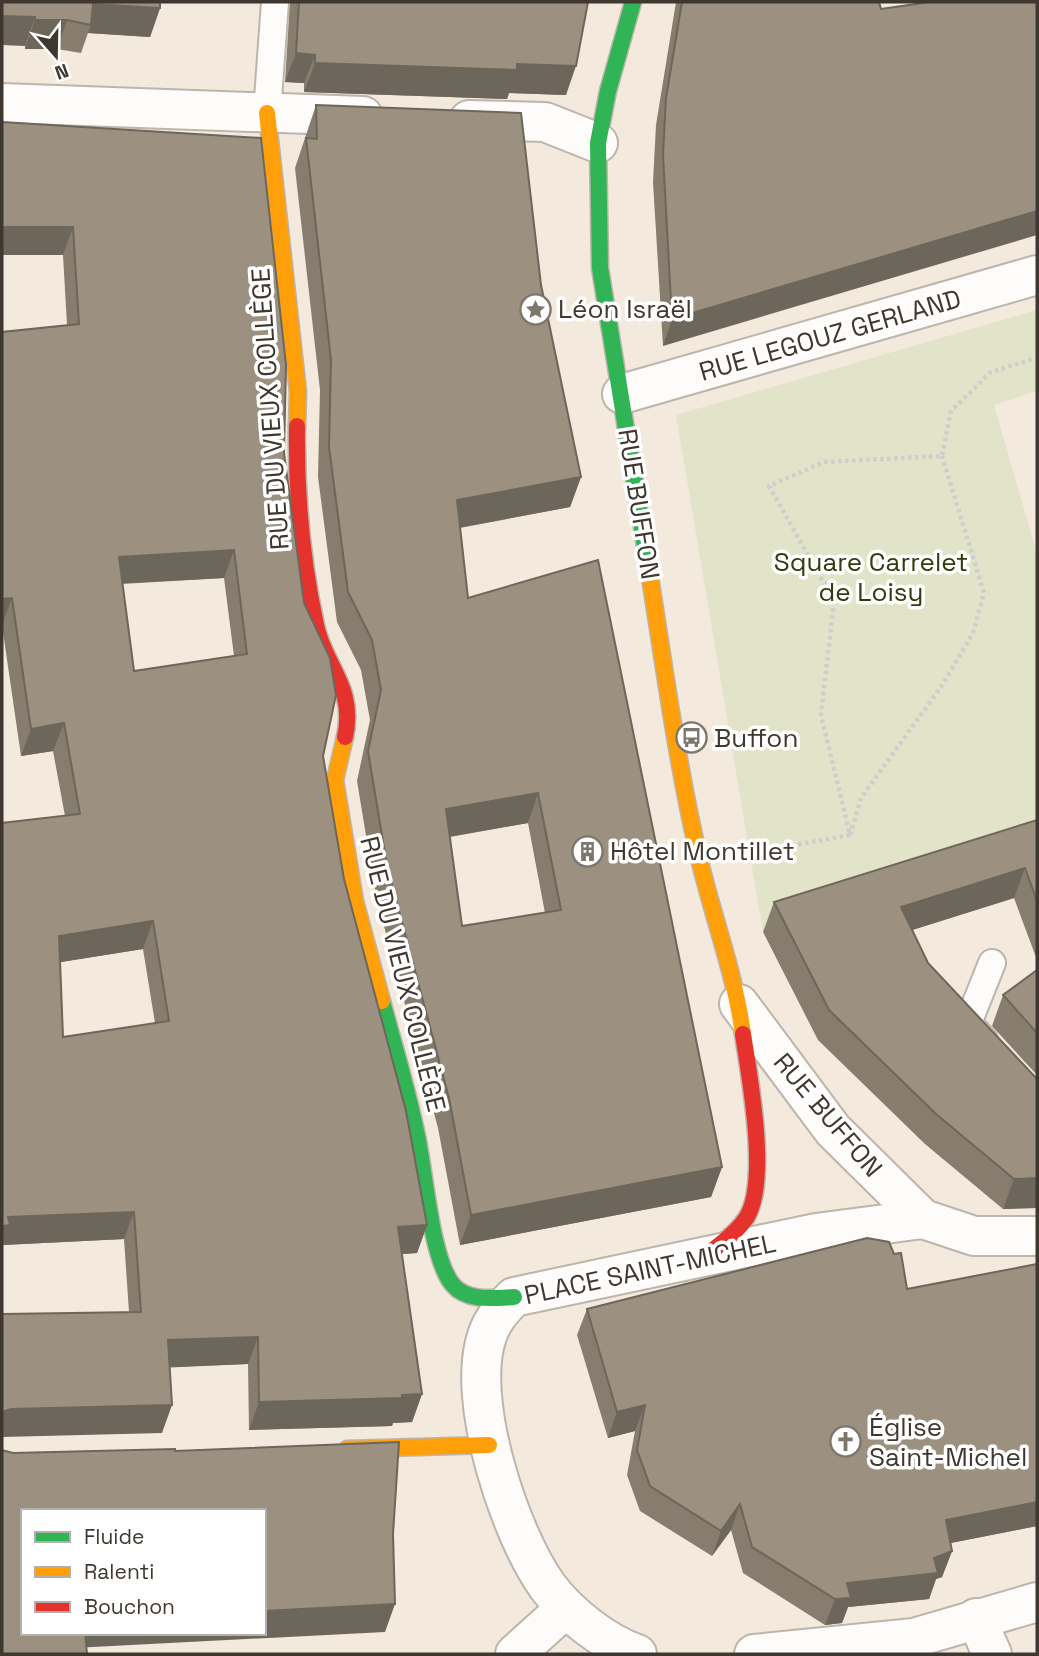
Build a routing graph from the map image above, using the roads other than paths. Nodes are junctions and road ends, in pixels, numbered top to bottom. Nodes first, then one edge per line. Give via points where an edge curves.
1 (275, 2) edge
2 (633, 2) edge
3 (2, 103) edge
4 (267, 113) junction
5 (392, 117) edge
6 (434, 119) edge
7 (598, 143) junction
8 (1037, 275) edge
9 (622, 394) junction
10 (992, 963) dead end
11 (739, 1004) junction
12 (1002, 1060) edge
13 (923, 1219) junction
14 (1037, 1236) edge
15 (708, 1254) junction
16 (514, 1297) junction
17 (489, 1445) junction
18 (335, 1449) edge
19 (1037, 1602) edge
20 (566, 1608) junction
21 (976, 1618) junction
22 (514, 1654) edge
23 (638, 1654) edge
24 (754, 1654) edge
25 (992, 1654) edge

1 - 4 lane
2 - 7 street, RUE BUFFON
3 - 4 street
4 - 5 street
4 - 16 street, RUE DU VIEUX COLLÈGE via 298,392 296,478 312,601 316,628 341,679 348,723 335,780 355,901 417,1134 441,1263 454,1287 473,1296
6 - 7 street via 545,122
7 - 9 street, RUE BUFFON via 600,268
8 - 9 street, RUE LEGOUZ GERLAND
9 - 11 street, RUE BUFFON via 676,742 700,862
10 - 12 lane via 968,1023
11 - 13 street, RUE BUFFON via 833,1130
11 - 15 street, RUE BUFFON via 757,1127 755,1188 746,1220
13 - 14 street, PLACE SAINT-MICHEL via 974,1237
13 - 15 street, PLACE SAINT-MICHEL
15 - 16 street, PLACE SAINT-MICHEL
16 - 17 street, PLACE SAINT-MICHEL via 493,1322 483,1355
17 - 18 street
17 - 20 street, PLACE SAINT-MICHEL via 529,1555
19 - 21 street
20 - 22 street
20 - 23 street, PLACE SAINT-MICHEL
21 - 24 street via 914,1638
21 - 25 street

